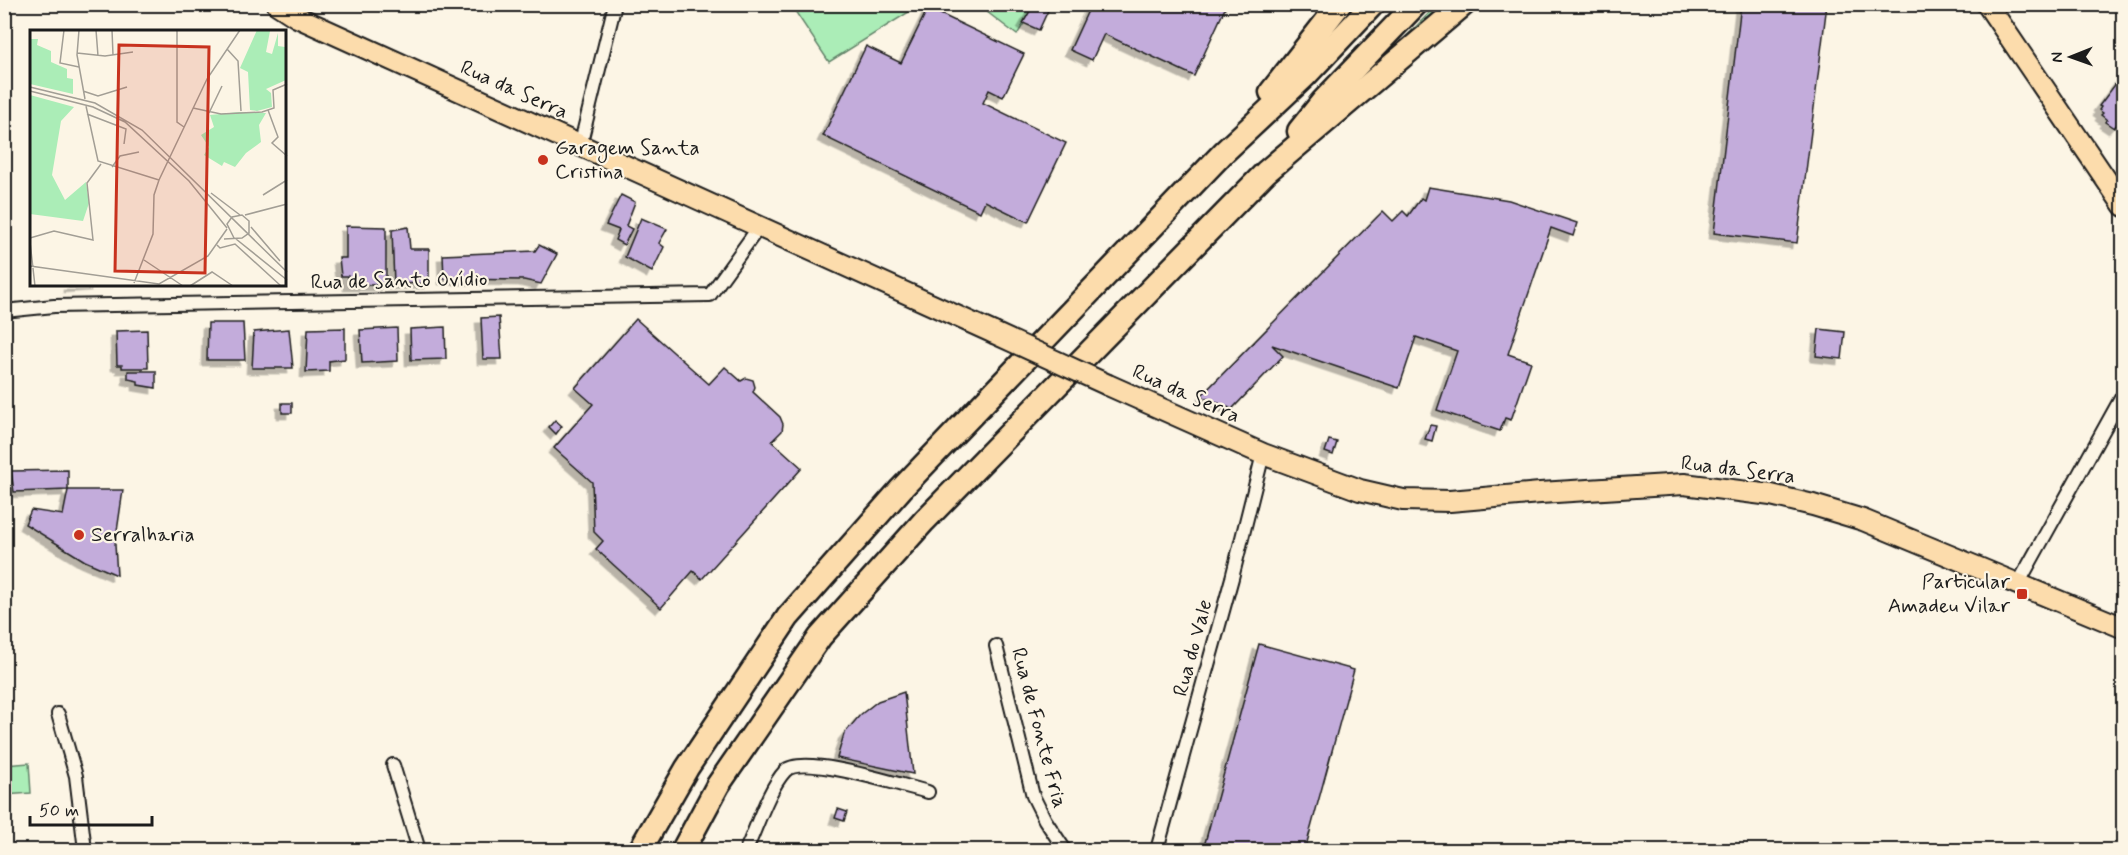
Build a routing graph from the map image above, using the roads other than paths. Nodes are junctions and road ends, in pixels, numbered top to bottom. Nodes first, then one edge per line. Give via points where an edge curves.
1 (277, 4) edge
2 (615, 4) edge
3 (1340, 4) edge
4 (1373, 4) edge
5 (1416, 4) edge
6 (1464, 4) edge
7 (1987, 4) edge
8 (580, 146) junction
9 (1224, 152) junction
10 (1266, 172) junction
11 (2124, 206) edge
12 (759, 227) junction
13 (4, 311) edge
14 (2124, 393) edge
15 (1263, 454) junction
16 (2018, 584) junction
17 (2124, 628) edge
18 (996, 646) dead end
19 (58, 714) dead end
20 (393, 765) dead end
21 (928, 792) dead end
22 (85, 850) edge
23 (419, 850) edge
24 (640, 850) edge
25 (683, 850) edge
26 (746, 850) edge
27 (1065, 850) edge
28 (1157, 850) edge

1 - 8 main road, Rua da Serra via 297,18
2 - 8 street
3 - 9 highway
4 - 9 highway via 1305,76
5 - 10 highway via 1323,101
6 - 10 highway
7 - 11 main road
8 - 12 main road, Rua da Serra
9 - 24 highway via 901,489 788,617 687,768
10 - 25 highway via 924,521 820,637 718,785
12 - 13 street, Rua de Santo Ovídio via 710,295 54,306
12 - 15 main road, Rua da Serra, bridge
14 - 16 street
15 - 16 main road, Rua da Serra via 1360,490 1403,500 1450,501 1684,484 1771,495 1863,520
15 - 28 street, Rua do Vale
16 - 17 main road, Rua da Serra
18 - 27 street, Rua de Fonte Fria via 1033,796
19 - 22 street via 76,776
20 - 23 street
21 - 26 street via 829,767 800,764 786,770 771,793

